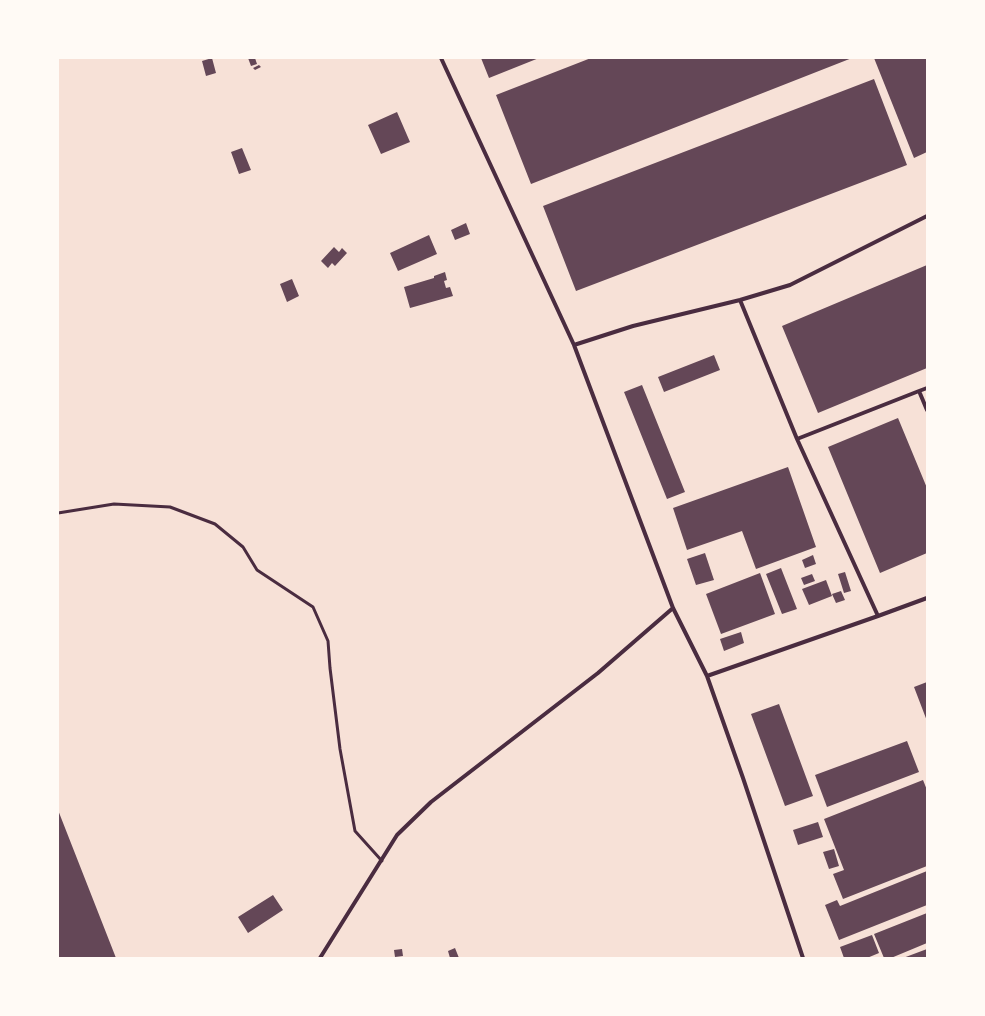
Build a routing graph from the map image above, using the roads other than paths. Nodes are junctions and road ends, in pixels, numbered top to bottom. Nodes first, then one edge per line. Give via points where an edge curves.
1 (441, 58) edge
2 (927, 216) edge
3 (740, 300) junction
4 (574, 344) junction
5 (927, 388) edge
6 (919, 391) junction
7 (927, 410) edge
8 (797, 439) junction
9 (58, 513) edge
10 (927, 598) edge
11 (674, 608) junction
12 (878, 616) junction
13 (707, 676) junction
14 (382, 861) junction
15 (320, 958) edge
16 (803, 958) edge

1 - 4 street
2 - 3 street via 790,285
3 - 4 street via 633,326
3 - 8 street
4 - 11 street
5 - 6 street
6 - 7 street
6 - 8 street
8 - 12 street
9 - 14 lane via 114,504 170,507 215,524 243,547 257,570 313,607 328,641 340,749 355,831
10 - 12 street
11 - 13 street
11 - 14 street via 598,673 430,802 397,835
12 - 13 street
13 - 16 street
14 - 15 street

